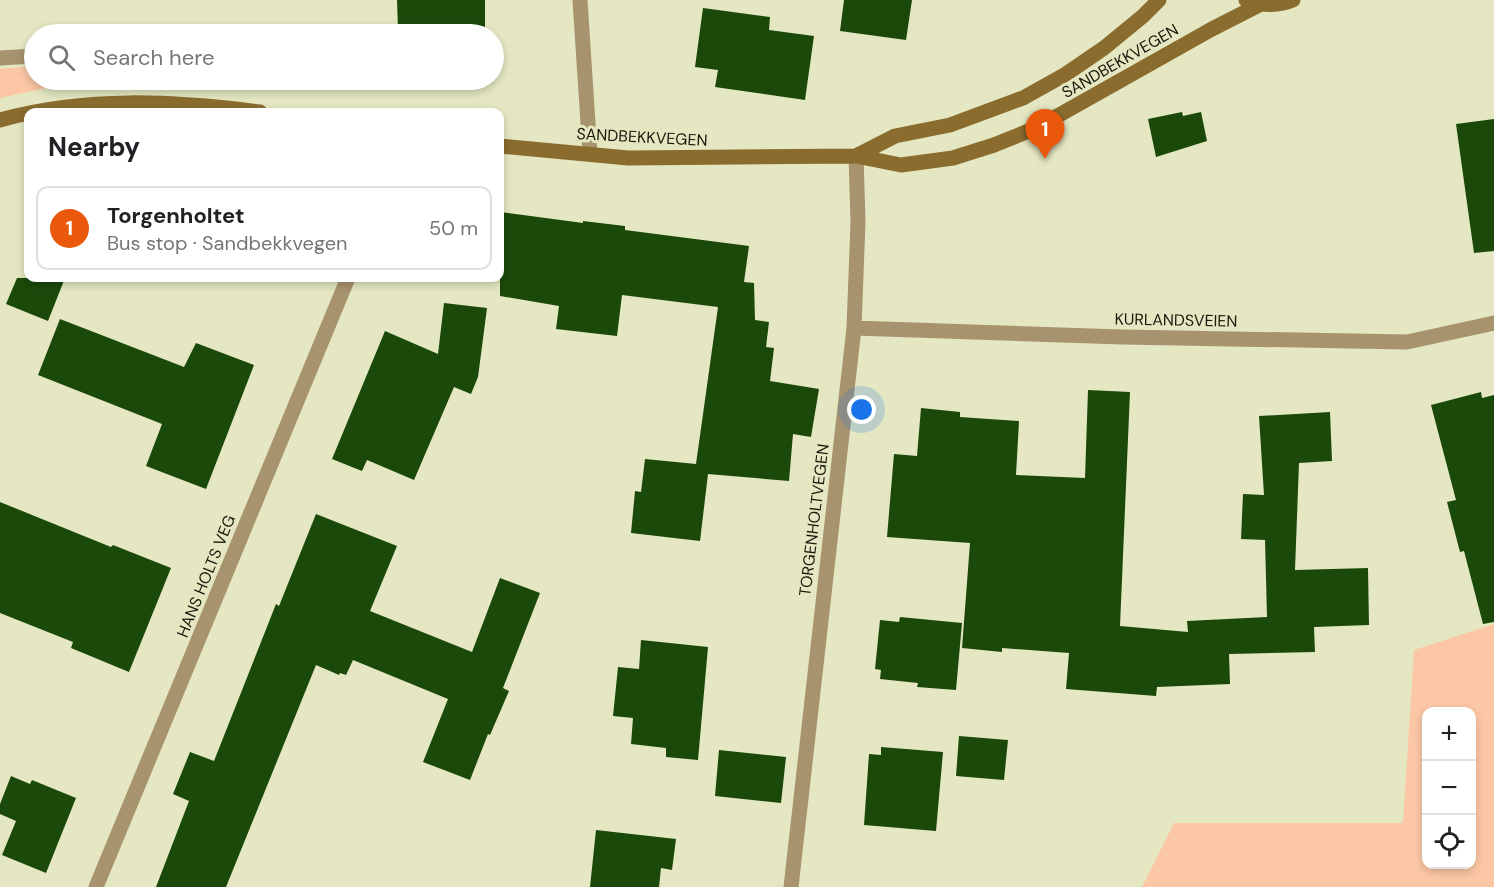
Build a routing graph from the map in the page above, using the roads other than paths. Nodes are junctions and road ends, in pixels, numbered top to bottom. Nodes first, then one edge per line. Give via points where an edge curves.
1 (580, 0) edge
2 (1159, 0) edge
3 (1293, 0) edge
4 (1253, 2) edge
5 (24, 57) edge
6 (0, 58) edge
7 (48, 108) edge
8 (216, 108) edge
9 (24, 114) edge
10 (0, 120) edge
11 (504, 146) edge
12 (590, 154) junction
13 (856, 156) junction
14 (346, 282) edge
15 (1494, 323) edge
16 (854, 328) junction
17 (96, 887) edge
18 (791, 887) edge

1 - 12 street
2 - 13 main road, SANDBEKKVEGEN via 1104,48 1023,98 950,125 896,136
3 - 4 main road via 1274,5
4 - 13 main road, SANDBEKKVEGEN via 1068,112 994,145 953,158 900,165
5 - 6 street
7 - 8 main road via 123,102
9 - 10 main road
11 - 12 main road, SANDBEKKVEGEN
12 - 13 main road, SANDBEKKVEGEN via 686,159
13 - 16 street, TORGENHOLTVEGEN
14 - 17 street, HANS HOLTS VEG
15 - 16 street, KURLANDSVEIEN via 1407,342
16 - 18 street, TORGENHOLTVEGEN

